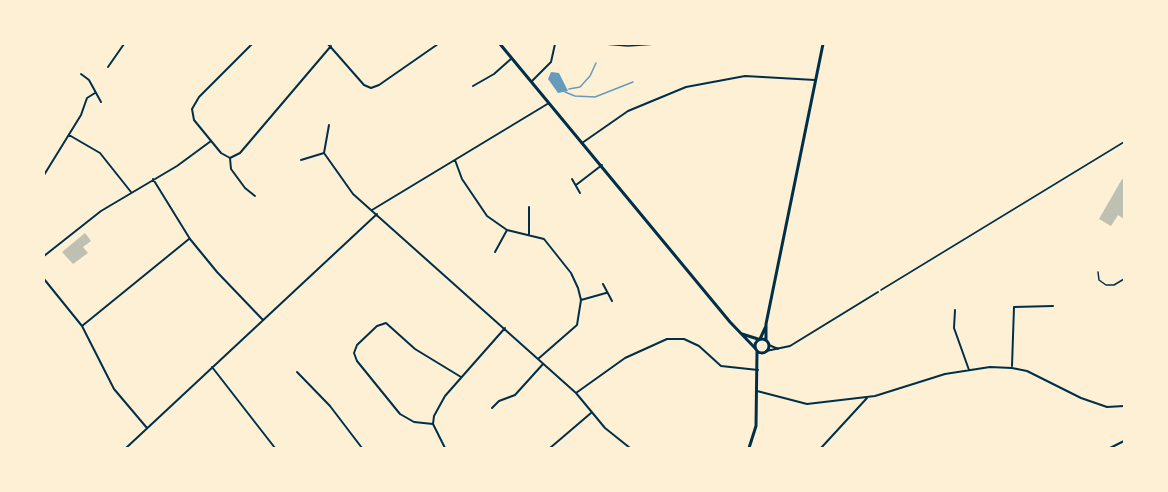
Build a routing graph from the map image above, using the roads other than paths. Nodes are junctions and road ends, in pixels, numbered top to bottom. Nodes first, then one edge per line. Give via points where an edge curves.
1 (123, 44) edge
2 (252, 44) edge
3 (438, 44) edge
4 (500, 44) edge
5 (555, 44) edge
6 (823, 44) edge
7 (329, 45) edge
8 (512, 58) junction
9 (108, 67) dead end
10 (81, 74) dead end
11 (532, 81) junction
12 (816, 81) junction
13 (473, 86) dead end
14 (95, 93) junction
15 (101, 102) dead end
16 (549, 104) junction
17 (329, 125) dead end
18 (69, 135) junction
19 (212, 141) junction
20 (582, 143) junction
21 (324, 153) junction
22 (230, 158) junction
23 (301, 160) dead end
24 (455, 160) junction
25 (602, 165) junction
26 (44, 175) edge
27 (153, 179) junction
28 (572, 179) dead end
29 (576, 185) junction
30 (131, 192) junction
31 (580, 193) dead end
32 (255, 196) dead end
33 (529, 207) dead end
34 (372, 210) junction
35 (377, 214) junction
36 (507, 230) junction
37 (529, 234) junction
38 (190, 239) junction
39 (495, 252) dead end
40 (44, 256) edge
41 (1098, 272) dead end
42 (44, 279) edge
43 (1125, 279) edge
44 (603, 284) dead end
45 (878, 292) road end
46 (606, 293) junction
47 (581, 300) junction
48 (612, 300) dead end
49 (1053, 306) dead end
50 (955, 310) dead end
51 (262, 320) junction
52 (766, 324) junction
53 (82, 326) junction
54 (505, 328) junction
55 (741, 334) junction
56 (759, 339) junction
57 (766, 340) junction
58 (769, 345) junction
59 (756, 350) junction
60 (778, 350) junction
61 (765, 352) junction
62 (538, 359) junction
63 (544, 363) junction
64 (212, 367) junction
65 (1012, 368) junction
66 (758, 369) junction
67 (969, 370) junction
68 (297, 372) dead end
69 (461, 377) junction
70 (757, 391) junction
71 (576, 393) junction
72 (867, 398) junction
73 (1125, 406) edge
74 (492, 408) dead end
75 (591, 413) junction
76 (433, 424) junction
77 (147, 429) junction
78 (1125, 441) edge
79 (126, 448) edge
80 (275, 448) edge
81 (362, 448) edge
82 (445, 448) edge
83 (550, 448) edge
84 (630, 448) edge
85 (749, 448) edge
86 (821, 448) edge
87 (1110, 448) edge

1 - 9 street
2 - 19 street via 193,105 193,116
3 - 7 street via 371,88
4 - 8 main road
5 - 11 street via 551,62
6 - 12 main road
7 - 22 street via 240,153
8 - 11 main road
8 - 13 street
10 - 14 street
11 - 16 main road
12 - 20 street via 760,75 686,87 628,111
12 - 52 main road
14 - 15 street
14 - 18 street via 87,98
16 - 20 main road
16 - 24 street
17 - 21 street
18 - 26 street
18 - 30 street via 100,153
19 - 22 street
19 - 27 street
20 - 25 main road
21 - 23 street
21 - 34 street via 346,186
22 - 32 street via 231,169
24 - 34 street
24 - 36 street via 479,207
25 - 29 street
25 - 55 main road
27 - 30 street
27 - 38 street
28 - 29 street
29 - 31 street
30 - 40 street
33 - 37 street
34 - 35 street
35 - 51 street
35 - 54 street
36 - 37 street
36 - 39 street
37 - 47 street via 550,245 571,273
38 - 51 street
38 - 53 street
41 - 43 lane via 1099,280 1106,285
42 - 53 street
44 - 46 street
45 - 60 street
46 - 47 street
46 - 48 street
47 - 62 street via 577,325
49 - 65 street via 1014,308
50 - 67 street via 954,328
51 - 64 street
52 - 56 main road
52 - 57 main road
53 - 77 street via 114,389
54 - 62 street
54 - 69 street
55 - 56 main road
55 - 59 main road
56 - 57 main road
56 - 59 main road
57 - 58 main road
58 - 60 street
58 - 61 main road
59 - 61 main road
59 - 66 main road
60 - 61 street
61 - 66 main road
62 - 63 street
63 - 71 street
63 - 74 street via 515,395
64 - 77 street
64 - 80 street
65 - 67 street
65 - 73 street via 1107,407
66 - 70 main road
66 - 71 street via 722,366 699,346 684,339 668,339 625,358
67 - 72 street
68 - 81 street
69 - 76 street via 445,396
69 - 76 street via 416,349 386,323 377,326 357,345 357,361 400,414 414,422
70 - 72 street via 807,404
70 - 85 main road via 756,426
71 - 75 street
72 - 86 street
75 - 83 street
75 - 84 street
76 - 82 street
77 - 79 street
78 - 87 street

